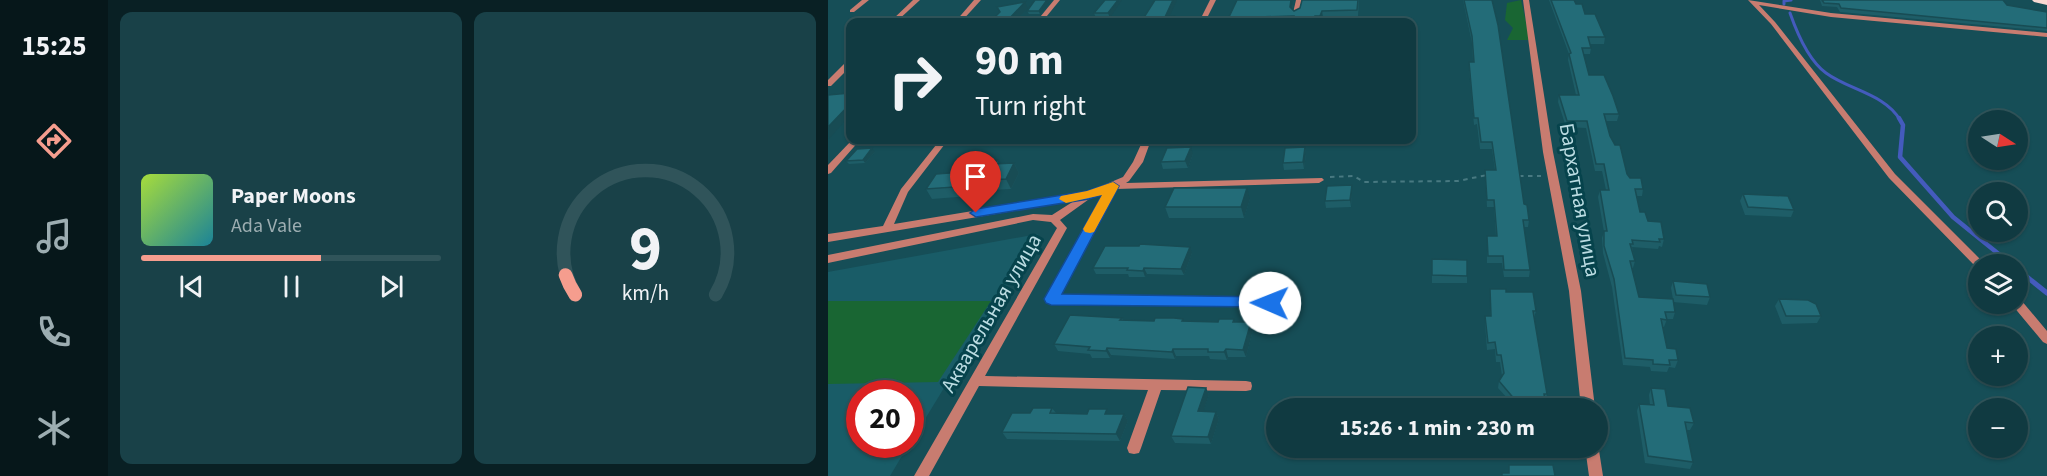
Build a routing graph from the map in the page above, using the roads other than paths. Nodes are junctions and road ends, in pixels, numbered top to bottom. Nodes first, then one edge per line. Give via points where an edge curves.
1 (866, 0) edge
2 (917, 0) edge
3 (978, 0) edge
4 (1057, 0) edge
5 (1213, 0) edge
6 (1299, 0) edge
7 (1526, 0) edge
8 (2037, 0) edge
9 (1752, 1) edge
10 (2047, 2) edge
11 (852, 11) dead end
12 (1296, 13) edge
13 (897, 18) edge
14 (962, 18) edge
15 (1042, 18) edge
16 (1204, 18) edge
17 (2047, 35) edge
18 (846, 67) edge
19 (828, 84) edge
20 (852, 144) edge
21 (941, 144) edge
22 (1145, 144) edge
23 (828, 171) edge
24 (1319, 180) road end
25 (1113, 186) junction
26 (1089, 195) junction
27 (1054, 219) junction
28 (887, 227) junction
29 (828, 238) edge
30 (1970, 254) edge
31 (828, 259) edge
32 (1270, 303) dead end
33 (2026, 314) edge
34 (2047, 339) edge
35 (976, 381) junction
36 (1156, 386) junction
37 (1246, 386) dead end
38 (1587, 398) edge
39 (1134, 448) dead end
40 (1594, 458) edge
41 (921, 476) edge
42 (1596, 476) edge

1 - 11 street
2 - 13 street
3 - 14 street
4 - 15 street
5 - 16 street
6 - 12 street
7 - 38 street, Бархатная улица via 1575,291
8 - 10 main road
9 - 17 street via 1831,15
9 - 30 street via 1892,176
18 - 19 street
20 - 23 street
21 - 28 street via 904,191
22 - 25 street, Акварельная улица via 1132,172
24 - 25 street
25 - 26 street, Акварельная улица
25 - 32 street via 1051,299
26 - 27 street, Акварельная улица
26 - 28 street
27 - 31 street via 1033,217
27 - 35 street, Акварельная улица via 1062,228
28 - 29 street
33 - 34 street
35 - 36 street
35 - 41 street, Акварельная улица
36 - 37 street
36 - 39 street
40 - 42 street

